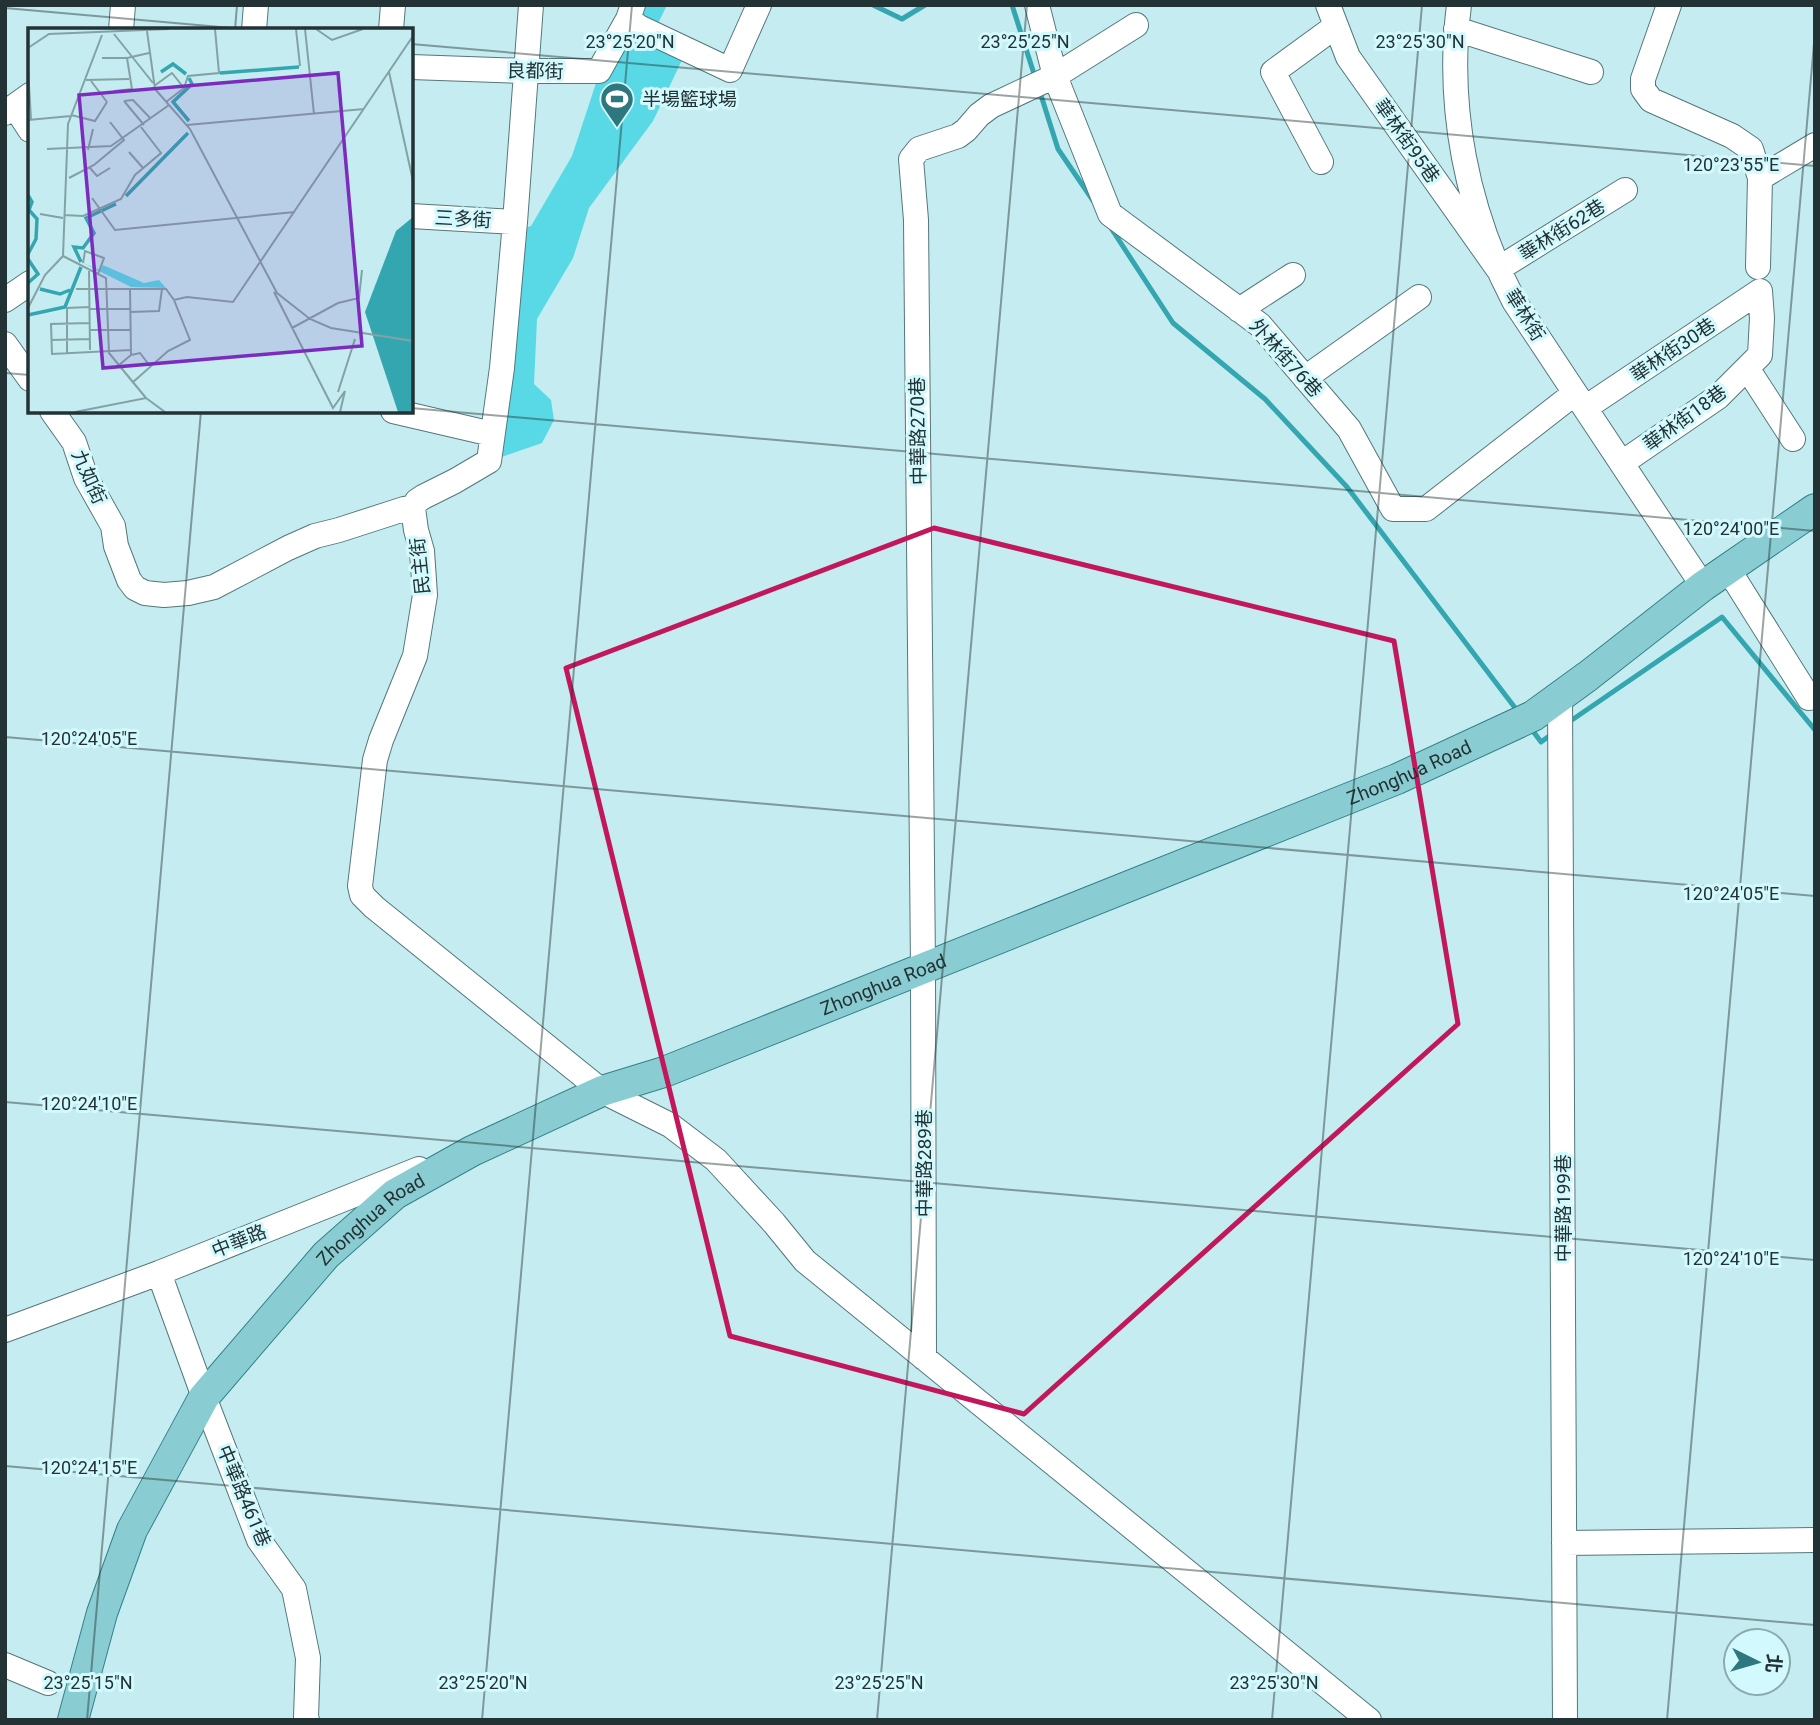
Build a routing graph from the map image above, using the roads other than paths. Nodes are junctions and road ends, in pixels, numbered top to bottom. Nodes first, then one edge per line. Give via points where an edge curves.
1 (123, 5) edge
2 (256, 5) edge
3 (393, 5) edge
4 (531, 5) edge
5 (760, 5) edge
6 (1037, 5) edge
7 (1669, 5) edge
8 (631, 12) edge
9 (1332, 16) edge
10 (1457, 17) edge
11 (1136, 25) dead end
12 (121, 28) edge
13 (254, 28) edge
14 (391, 28) edge
15 (413, 66) edge
16 (526, 71) junction
17 (1591, 72) dead end
18 (1055, 76) junction
19 (17, 105) edge
20 (28, 126) edge
21 (1815, 145) edge
22 (1321, 162) dead end
23 (1760, 178) junction
24 (1625, 190) dead end
25 (413, 216) edge
26 (515, 222) junction
27 (1758, 267) dead end
28 (1498, 269) junction
29 (1293, 275) dead end
30 (28, 284) edge
31 (1760, 291) joint
32 (1419, 297) dead end
33 (5, 300) edge
34 (1239, 310) junction
35 (5, 344) edge
36 (1747, 368) junction
37 (28, 376) edge
38 (1306, 378) junction
39 (1580, 400) junction
40 (53, 413) edge
41 (402, 413) edge
42 (492, 434) junction
43 (1793, 439) dead end
44 (1622, 463) junction
45 (413, 508) junction
46 (1815, 509) edge
47 (1728, 569) junction
48 (1703, 586) junction
49 (1560, 696) junction
50 (1813, 698) edge
51 (923, 968) junction
52 (602, 1091) junction
53 (472, 1151) junction
54 (159, 1273) junction
55 (5, 1330) edge
56 (925, 1358) junction
57 (204, 1398) junction
58 (1815, 1540) edge
59 (1564, 1543) junction
60 (5, 1665) edge
61 (48, 1683) dead end
62 (73, 1720) edge
63 (307, 1720) edge
64 (1369, 1720) edge
65 (1564, 1720) edge

1 - 12 street
2 - 13 street
3 - 14 street
4 - 16 street
5 - 8 street, 良都街 via 730,70 639,27
6 - 18 street, 外林街76巷
7 - 23 street via 1643,89 1651,100 1751,149
8 - 16 street, 良都街 via 599,71
9 - 22 street via 1273,72
9 - 28 street, 華林街95巷 via 1348,57
10 - 17 street
10 - 28 street, 華林街 via 1455,97 1467,178
11 - 18 street, 中華路270巷
15 - 16 street, 良都街
16 - 26 street
18 - 34 street, 外林街76巷 via 1110,214
18 - 51 street, 中華路270巷 via 991,106 958,136 919,149 911,159 916,220
19 - 20 street
21 - 23 street
23 - 27 street
24 - 28 street, 華林街62巷
25 - 26 street, 三多街
26 - 42 street
28 - 39 street, 華林街
29 - 34 street
30 - 33 street
31 - 36 street, 華林街18巷 via 1760,355
31 - 39 street, 華林街30巷
32 - 38 street
34 - 38 street, 外林街76巷 via 1260,326
35 - 37 street
36 - 43 street
36 - 44 street, 華林街18巷 via 1718,397
38 - 39 street, 外林街76巷 via 1349,429 1393,509 1426,509
39 - 44 street, 華林街
40 - 45 street, 九如街 via 74,442 86,478 113,526 129,580 145,593 188,593 214,587 315,536
41 - 42 street
42 - 45 street via 489,461 416,501
44 - 48 street, 華林街
45 - 52 street, 民主街 via 425,595 415,656 375,760 362,895
46 - 47 main road, Zhonghua Road
47 - 48 main road, Zhonghua Road
47 - 50 street
48 - 49 main road, Zhonghua Road
49 - 51 main road, Zhonghua Road via 1533,716 1397,779
49 - 59 street, 中華路199巷
51 - 52 main road, Zhonghua Road via 664,1072
51 - 56 street, 中華路289巷
52 - 53 main road, Zhonghua Road
52 - 56 street via 670,1125 716,1160 805,1261
53 - 54 street, 中華路
53 - 57 main road, Zhonghua Road via 395,1195 326,1255
54 - 55 street, 中華路
54 - 57 street, 中華路461巷
56 - 64 street
57 - 62 main road, Zhonghua Road via 132,1530 102,1613
57 - 63 street, 中華路461巷 via 259,1540 294,1589 308,1658
58 - 59 street
59 - 65 street, 中華路199巷
60 - 61 street

